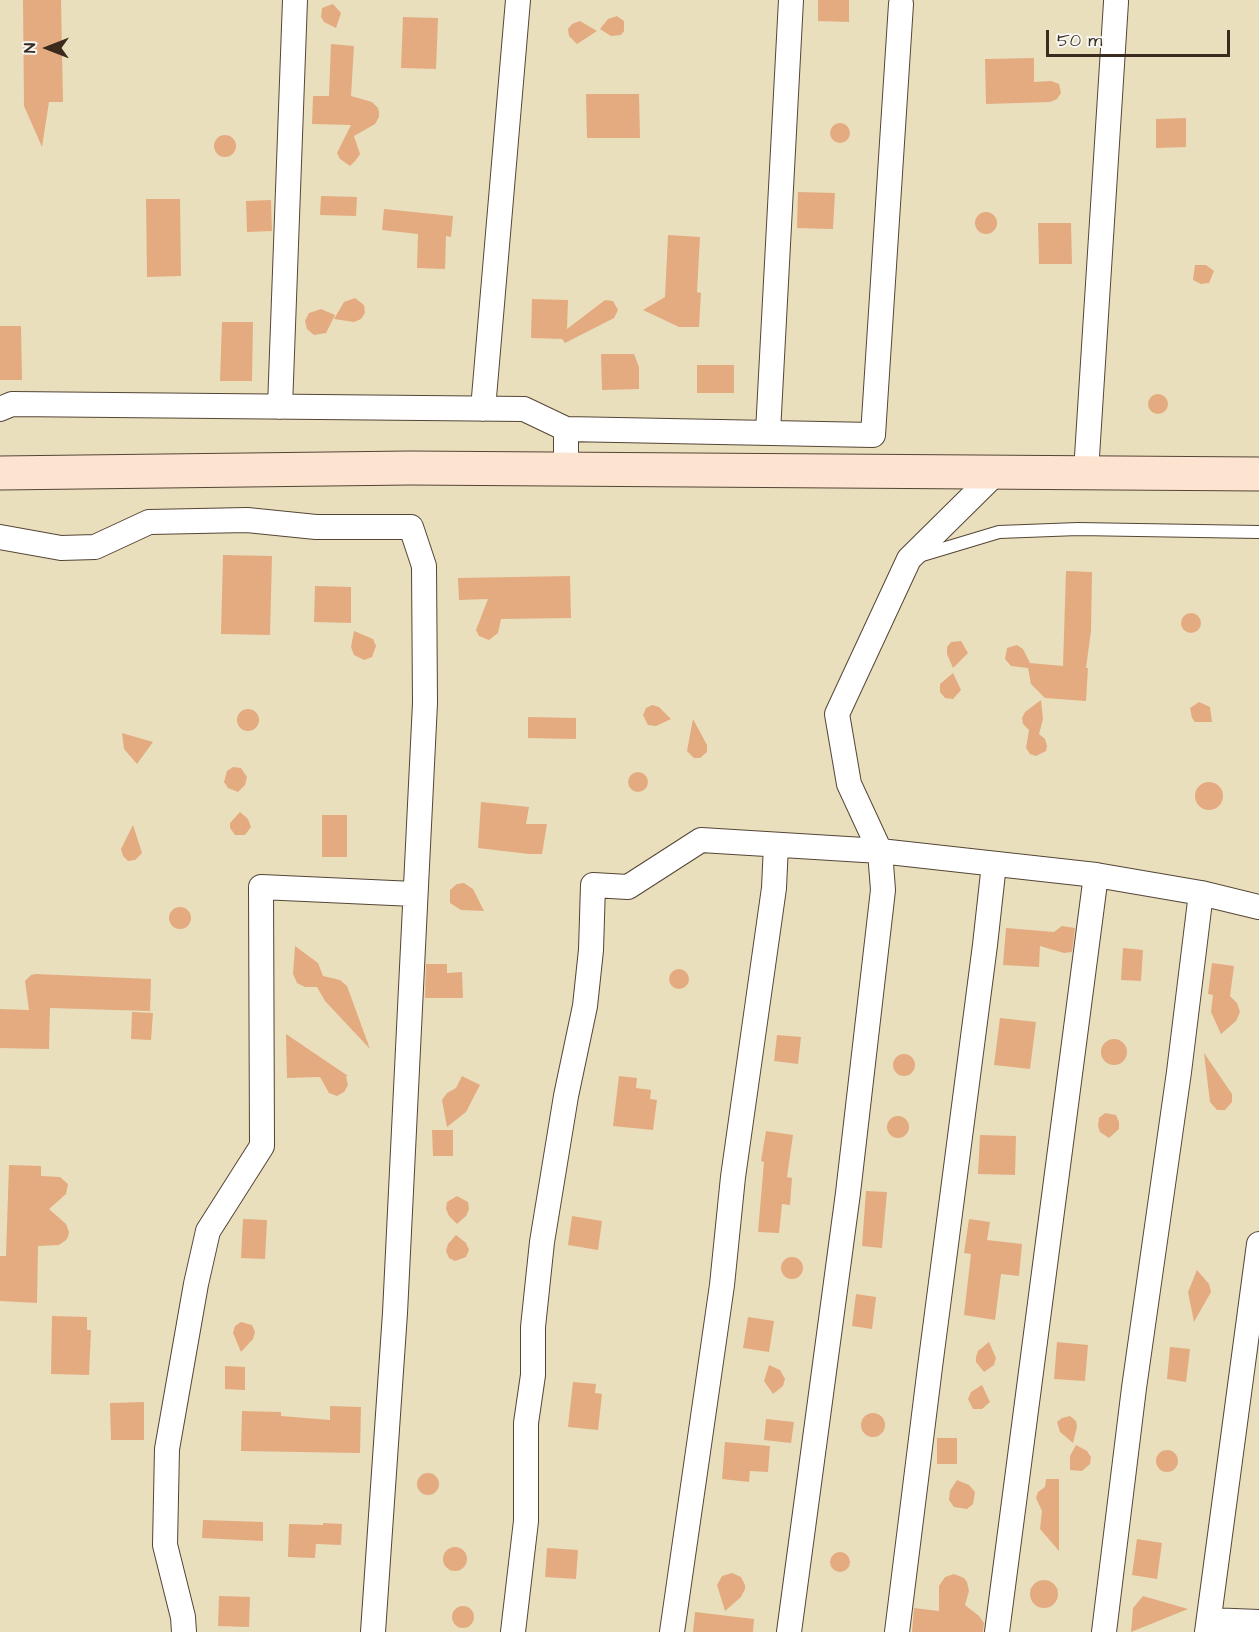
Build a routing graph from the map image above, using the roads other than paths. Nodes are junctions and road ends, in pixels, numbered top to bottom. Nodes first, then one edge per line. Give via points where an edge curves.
1 (295, 0) edge
2 (519, 0) edge
3 (790, 0) edge
4 (1112, 1) edge
5 (901, 4) dead end
6 (280, 407) junction
7 (0, 409) edge
8 (483, 409) junction
9 (566, 429) junction
10 (768, 432) junction
11 (566, 469) junction
12 (997, 472) junction
13 (1086, 472) junction
14 (0, 473) edge
15 (1259, 474) edge
16 (1259, 532) edge
17 (0, 537) edge
18 (909, 559) junction
19 (776, 845) junction
20 (880, 851) junction
21 (994, 864) junction
22 (1096, 875) junction
23 (1201, 893) junction
24 (414, 894) junction
25 (1259, 907) edge
26 (1259, 1244) edge
27 (1259, 1622) edge
28 (1208, 1626) edge
29 (184, 1632) edge
30 (373, 1632) edge
31 (513, 1632) edge
32 (672, 1632) edge
33 (789, 1632) edge
34 (897, 1632) edge
35 (997, 1632) edge
36 (1104, 1632) edge

1 - 6 street
2 - 8 street
3 - 10 street
4 - 13 street
5 - 10 street via 873,435
6 - 7 street via 12,404
6 - 8 street
8 - 9 street via 524,409
9 - 10 street
9 - 11 street
11 - 12 main road
11 - 14 main road
12 - 13 main road
12 - 18 street
13 - 15 main road
16 - 18 lane via 999,532
17 - 24 street via 61,548 95,547 149,522 247,520 316,527 411,527 424,566 425,612 425,703
18 - 20 street via 837,714 849,784
19 - 20 street
19 - 31 street via 701,840 628,887 593,885 585,1006 542,1242 526,1423 526,1521
19 - 32 street via 774,888 733,1177 722,1285
20 - 21 street
20 - 33 street via 883,890 869,1022
21 - 22 street
21 - 34 street
22 - 23 street
22 - 35 street
23 - 25 street
23 - 36 street
24 - 29 street via 261,887 262,1146 208,1231 167,1449 165,1545
24 - 30 street via 395,1313
26 - 28 street
27 - 28 street

